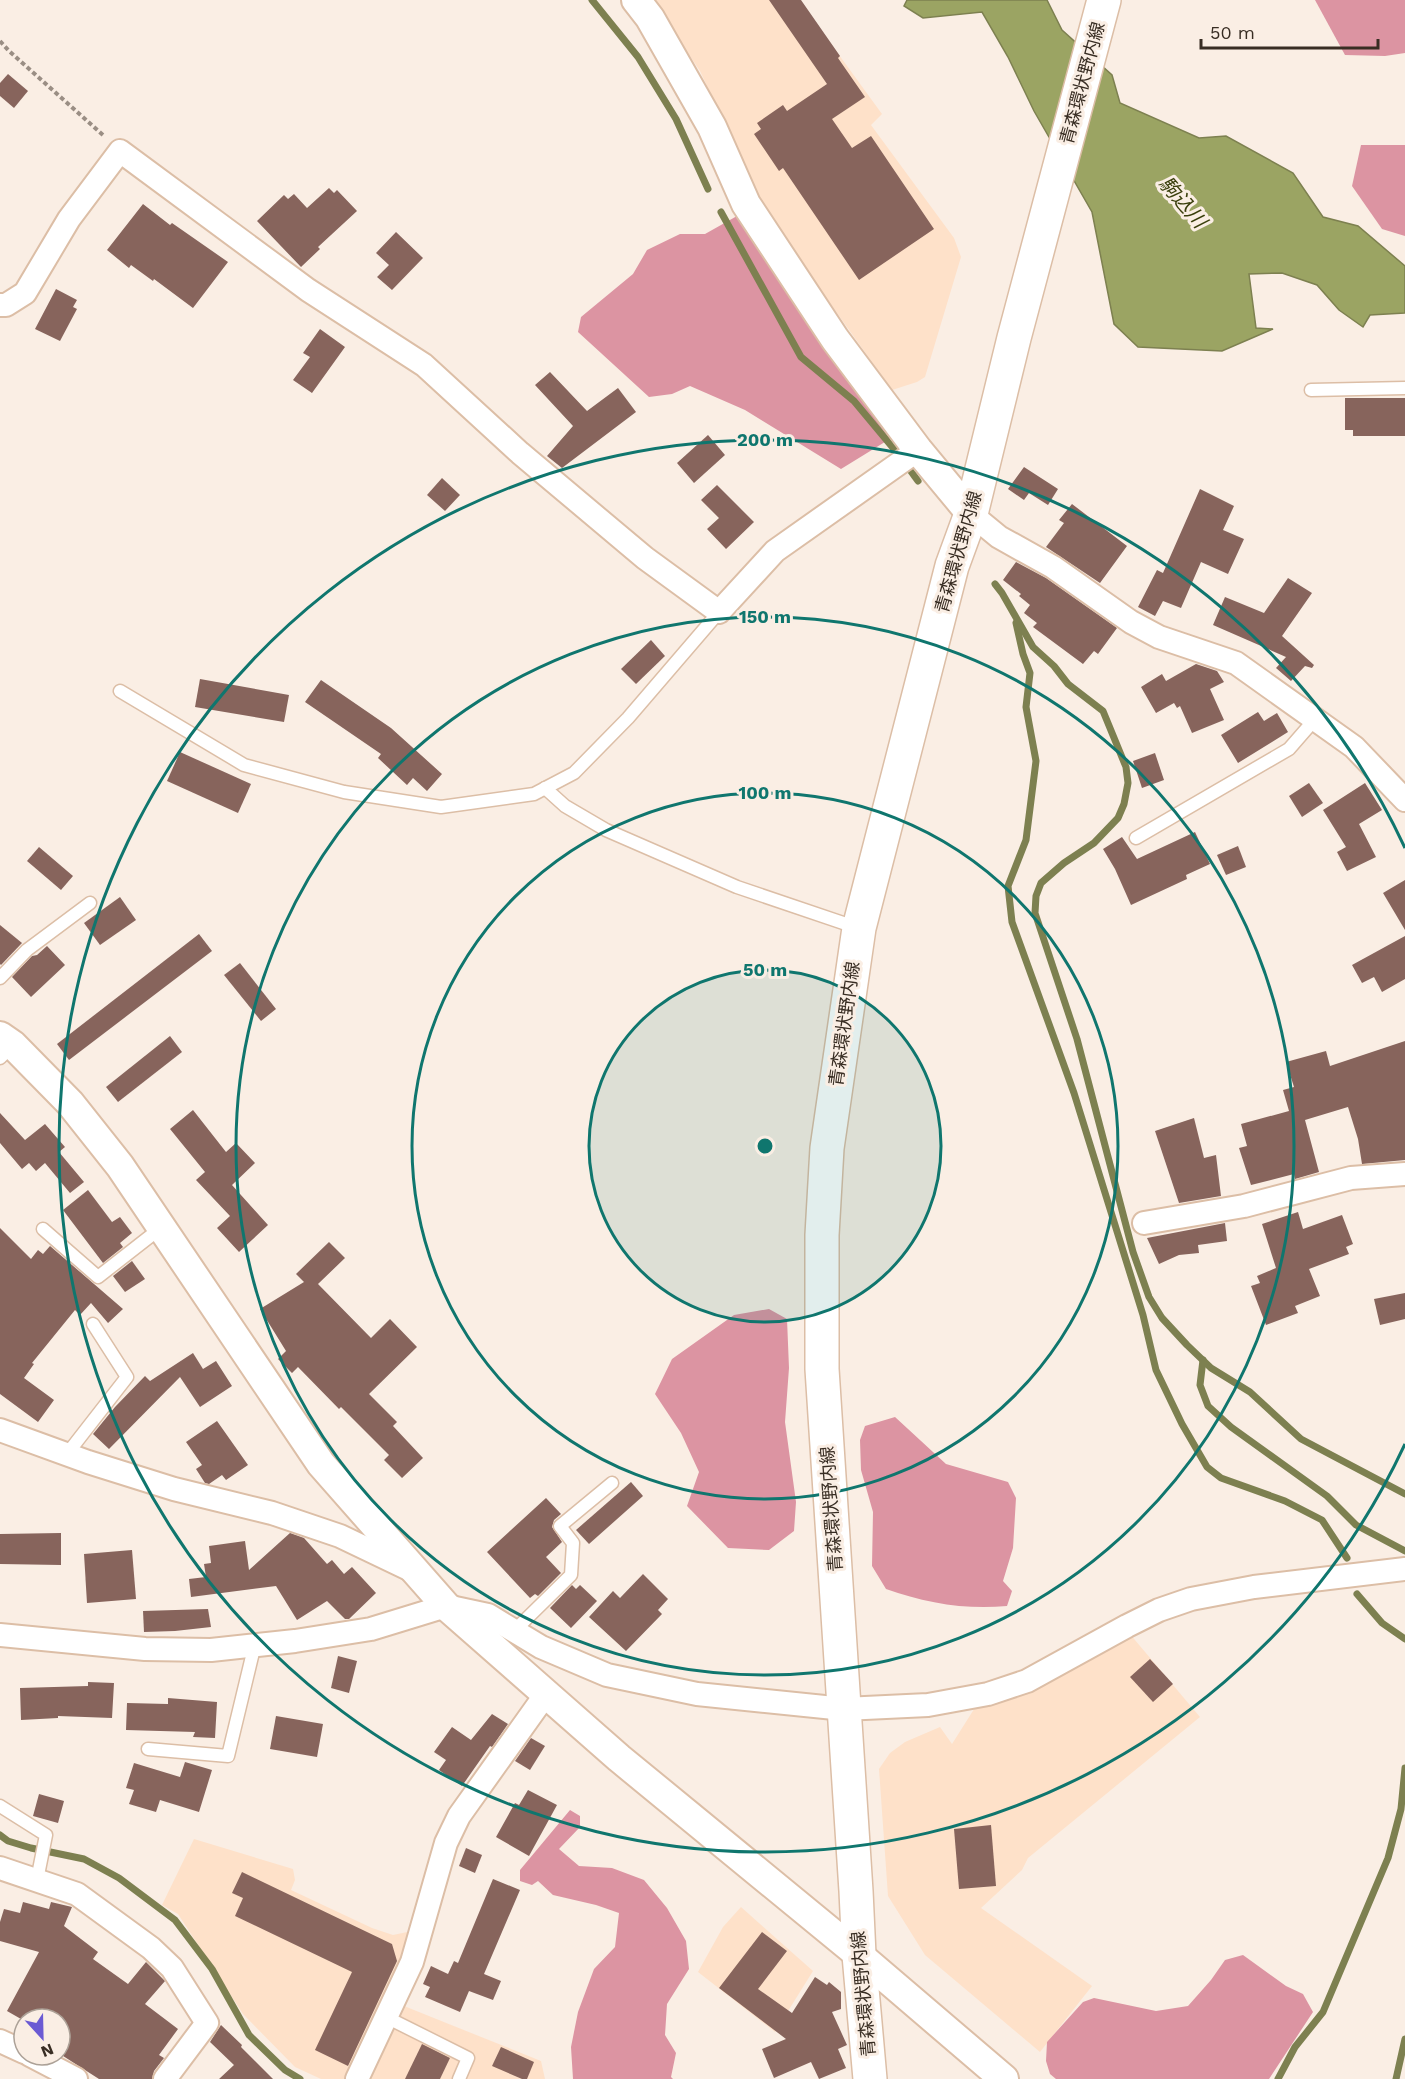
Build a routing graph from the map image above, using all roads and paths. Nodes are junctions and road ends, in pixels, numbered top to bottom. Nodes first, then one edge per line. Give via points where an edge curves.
1 (636, 0) edge
2 (1104, 1) edge
3 (0, 41) edge
4 (120, 151) junction
5 (0, 304) edge
6 (1405, 388) edge
7 (1311, 390) dead end
8 (918, 450) junction
9 (971, 514) junction
10 (719, 612) junction
11 (120, 691) dead end
12 (1316, 718) junction
13 (545, 788) junction
14 (1405, 800) edge
15 (1136, 838) dead end
16 (90, 903) dead end
17 (859, 928) junction
18 (0, 978) edge
19 (4, 1046) edge
20 (1405, 1174) edge
21 (1144, 1223) dead end
22 (162, 1227) junction
23 (42, 1230) dead end
24 (93, 1324) dead end
25 (0, 1430) edge
26 (67, 1454) junction
27 (612, 1483) dead end
28 (1405, 1569) edge
29 (418, 1573) junction
30 (446, 1606) junction
31 (514, 1631) junction
32 (0, 1635) edge
33 (255, 1644) junction
34 (546, 1694) junction
35 (844, 1709) junction
36 (148, 1749) dead end
37 (0, 1806) edge
38 (0, 1868) edge
39 (38, 1873) junction
40 (859, 1955) junction
41 (386, 2018) junction
42 (53, 2067) edge
43 (76, 2079) edge
44 (165, 2079) edge
45 (357, 2079) edge
46 (459, 2079) edge
47 (870, 2079) edge
48 (1004, 2079) edge

1 - 8 street via 712,127 746,204 835,339
2 - 9 main road, 青森環状野内線
3 - 4 path
4 - 5 street via 69,219 25,293 6,305
4 - 10 street via 308,290 424,364 520,453 645,558
6 - 7 lane
8 - 9 street
8 - 10 street via 775,551
9 - 12 street via 999,537 1053,567 1131,621 1159,637 1236,663
9 - 17 main road, 青森環状野内線 via 952,566
10 - 13 lane via 628,718 574,773
11 - 13 lane via 244,765 344,792 441,807 534,794
12 - 14 street via 1354,747
12 - 15 lane via 1289,749
13 - 17 lane via 606,830 737,887
16 - 18 lane via 27,950
17 - 35 main road, 青森環状野内線 via 827,1148 822,1235 822,1369
19 - 22 street via 70,1103
20 - 21 street via 1351,1178 1244,1206
22 - 23 lane via 98,1277
22 - 29 street via 321,1464
24 - 26 lane via 127,1377
25 - 26 street
26 - 29 street via 340,1536
27 - 31 lane via 560,1526 573,1543 571,1575
28 - 35 street via 1254,1587 1191,1599 1127,1626 1027,1681 988,1694 928,1705
29 - 30 street
30 - 31 street via 488,1615
30 - 33 street via 370,1629
30 - 34 street
31 - 35 street via 541,1647 608,1675 697,1694
32 - 33 street via 145,1649 211,1650
33 - 36 lane via 228,1756
34 - 40 street
34 - 41 street via 459,1816 446,1843 412,1962
35 - 40 main road, 青森環状野内線
37 - 39 lane via 46,1834
38 - 39 street
39 - 44 street via 77,1894 151,1948 172,1968 202,2014 207,2024
40 - 47 main road, 青森環状野内線
40 - 48 street
41 - 45 street
41 - 46 lane via 468,2058
42 - 43 street

